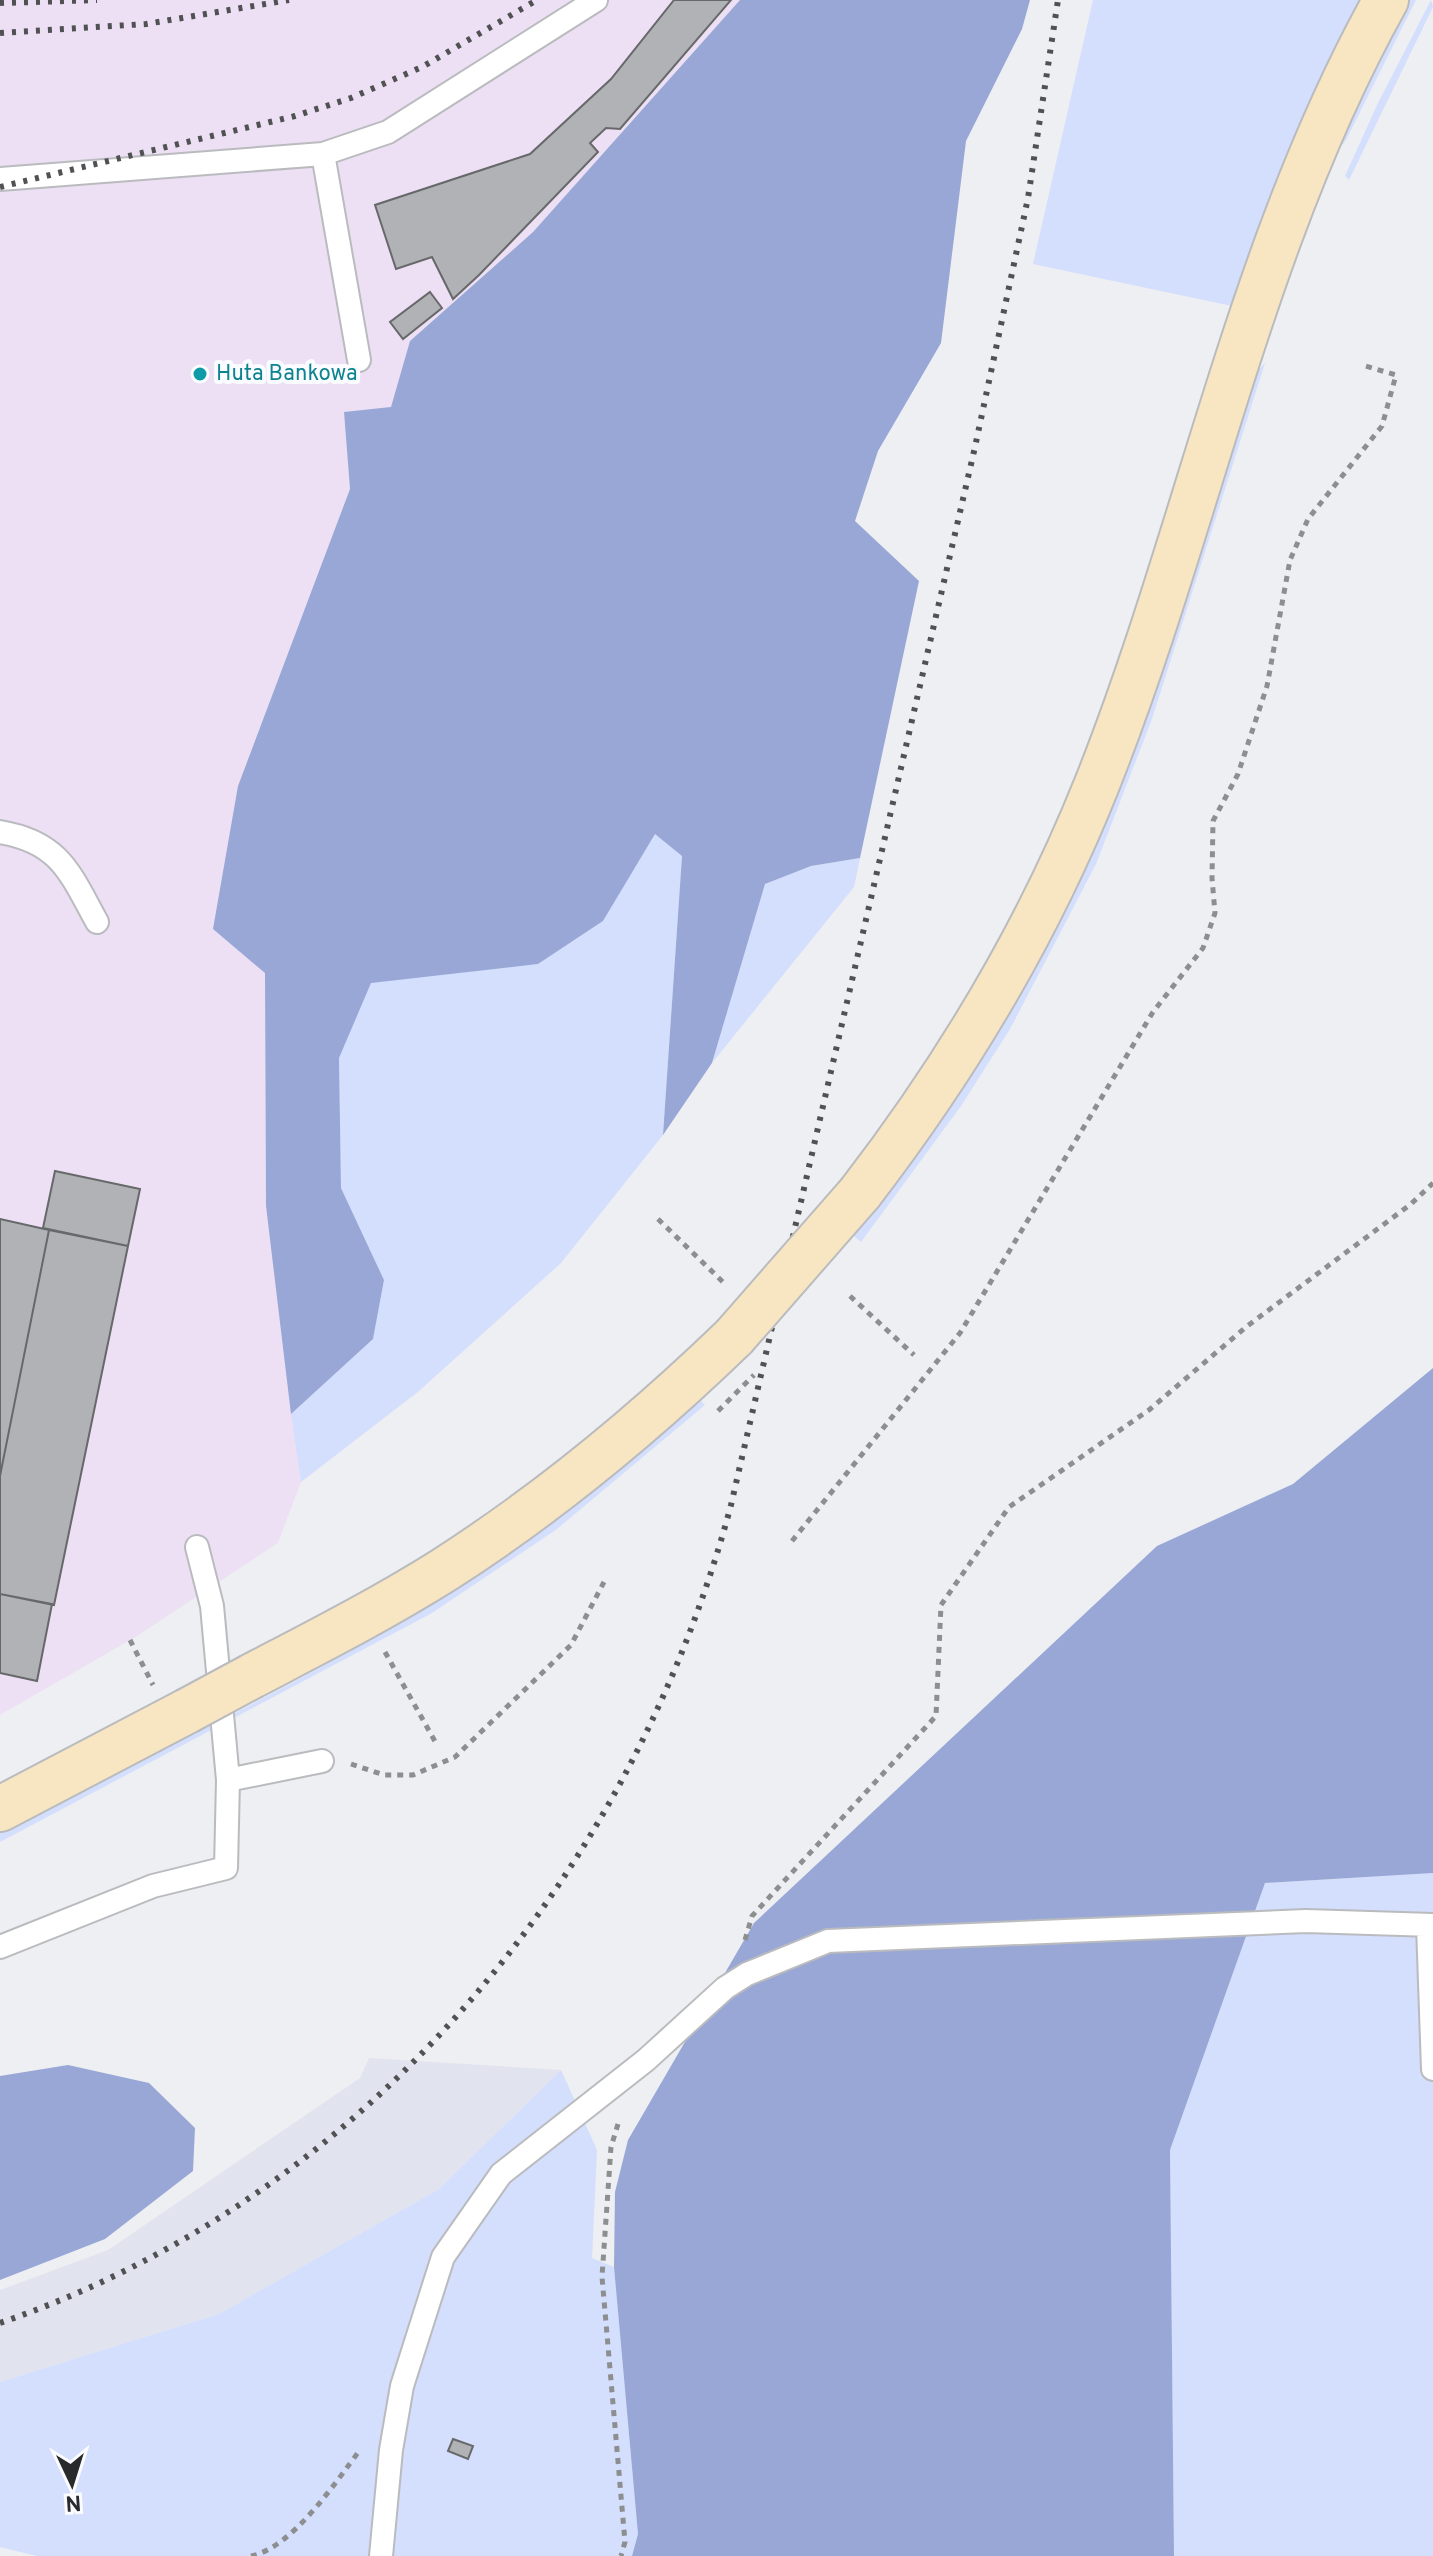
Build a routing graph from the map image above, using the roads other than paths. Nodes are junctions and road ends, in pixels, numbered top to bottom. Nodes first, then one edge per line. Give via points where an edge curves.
1 (596, 0) edge
2 (1386, 0) edge
3 (323, 154) junction
4 (0, 179) edge
5 (359, 360) dead end
6 (0, 832) edge
7 (97, 922) dead end
8 (197, 1547) dead end
9 (322, 1761) road end
10 (228, 1780) junction
11 (0, 1809) edge
12 (1430, 1925) edge
13 (0, 1947) edge
14 (1433, 2069) edge
15 (381, 2556) edge

1 - 3 lane via 388,132
2 - 11 street, bridge via 1345,78 1288,212 1117,732 1076,836 987,1009 860,1193 734,1337 618,1443 516,1522 392,1602 252,1676 172,1702
3 - 4 lane
3 - 5 lane
6 - 7 lane via 39,842 65,863
8 - 10 lane via 212,1606
9 - 10 lane
10 - 13 lane via 226,1868 153,1886
12 - 14 lane
12 - 15 lane via 1306,1921 828,1941 747,1974 501,2174 443,2257 402,2386

